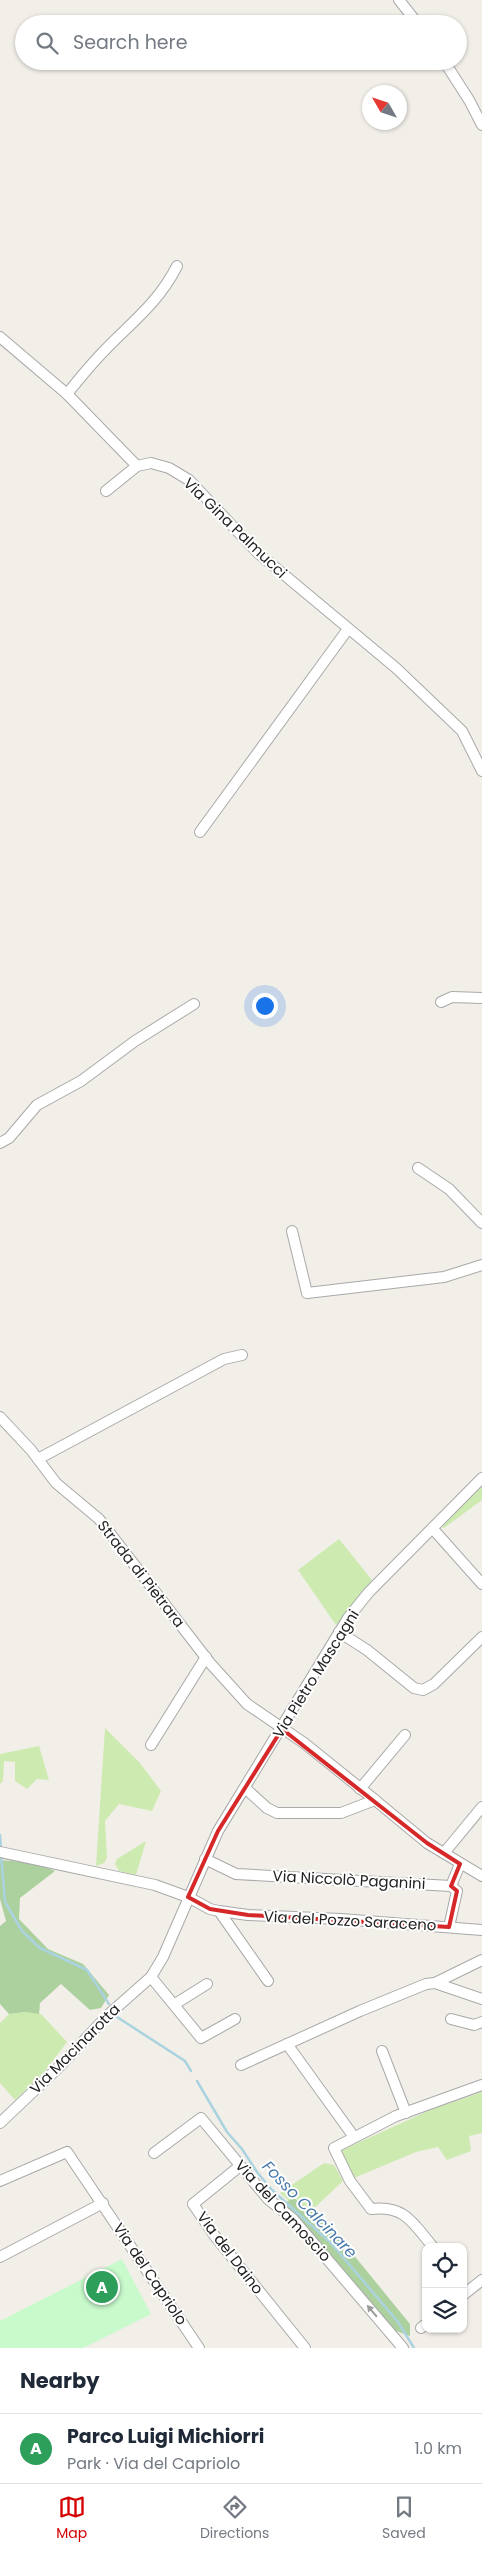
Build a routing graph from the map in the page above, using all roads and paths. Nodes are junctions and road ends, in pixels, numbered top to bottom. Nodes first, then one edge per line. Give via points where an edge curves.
1 (399, 0) edge
2 (411, 15) edge
3 (450, 70) edge
4 (482, 125) edge
5 (177, 266) dead end
6 (0, 336) edge
7 (67, 394) junction
8 (137, 466) junction
9 (106, 491) dead end
10 (348, 629) junction
11 (482, 771) edge
12 (200, 832) dead end
13 (482, 998) edge
14 (441, 1002) dead end
15 (194, 1004) dead end
16 (0, 1143) edge
17 (418, 1168) dead end
18 (482, 1223) edge
19 (292, 1231) dead end
20 (482, 1265) edge
21 (242, 1355) dead end
22 (0, 1417) edge
23 (38, 1459) junction
24 (482, 1478) edge
25 (434, 1529) junction
26 (481, 1580) edge
27 (339, 1632) junction
28 (482, 1638) edge
29 (206, 1657) junction
30 (282, 1728) junction
31 (404, 1735) dead end
32 (151, 1745) dead end
33 (245, 1788) junction
34 (360, 1789) junction
35 (374, 1800) junction
36 (482, 1808) edge
37 (0, 1852) edge
38 (444, 1853) junction
39 (205, 1859) junction
40 (460, 1864) junction
41 (482, 1876) edge
42 (451, 1886) junction
43 (188, 1897) junction
44 (219, 1911) junction
45 (449, 1927) junction
46 (482, 1930) edge
47 (482, 1960) edge
48 (151, 1977) junction
49 (268, 1981) dead end
50 (435, 1983) junction
51 (208, 1984) dead end
52 (482, 1998) edge
53 (175, 2004) junction
54 (235, 2019) dead end
55 (451, 2019) dead end
56 (482, 2022) edge
57 (287, 2044) junction
58 (382, 2051) dead end
59 (241, 2065) dead end
60 (482, 2085) edge
61 (406, 2112) junction
62 (0, 2123) edge
63 (354, 2137) junction
64 (154, 2153) dead end
65 (240, 2166) junction
66 (0, 2180) edge
67 (103, 2203) junction
68 (430, 2243) edge
69 (0, 2257) edge
70 (482, 2280) edge
71 (467, 2288) edge
72 (196, 2347) edge
73 (305, 2348) edge
74 (403, 2348) edge

1 - 2 street
3 - 4 street
5 - 7 street via 167,287
6 - 7 street
7 - 8 street
8 - 9 street
8 - 10 street, Via Gina Palmucci via 151,463 169,468 189,480 258,553
10 - 11 street, Via Gina Palmucci via 396,668 462,731
10 - 12 street
13 - 14 street via 452,997
15 - 16 street via 135,1041 81,1081 37,1105 9,1138
17 - 18 street via 449,1189
19 - 20 street via 307,1293 444,1277
21 - 23 street via 224,1359
22 - 23 street, Strada di Pietrara
23 - 29 street, Strada di Pietrara via 56,1483 99,1520
24 - 25 street, Via Pietro Mascagni
25 - 26 street
25 - 27 street, Via Pietro Mascagni via 370,1592
27 - 28 street via 414,1688 423,1690 434,1684
27 - 30 street, Via Pietro Mascagni
29 - 30 street, Strada di Pietrara via 247,1704
29 - 32 street
30 - 33 street, Via Pietro Mascagni
30 - 34 street, Strada di Pietrara
31 - 34 street
33 - 35 street via 277,1813 341,1813
33 - 39 street, Via Pietro Mascagni
34 - 35 street, Strada di Pietrara
35 - 38 street, Strada di Pietrara
36 - 38 street
37 - 43 street, Via del Pozzo Saraceno via 155,1885
38 - 40 street, Strada di Pietrara
39 - 42 street, Via Niccolò Paganini via 236,1874
39 - 43 street, Via Pietro Mascagni
40 - 41 street, Strada di Pietrara
40 - 42 street
42 - 45 street via 457,1891
43 - 44 street, Via del Pozzo Saraceno
43 - 48 street, Via Macinarotta
44 - 45 street, Via del Pozzo Saraceno
44 - 49 street
45 - 46 street, Via del Pozzo Saraceno
47 - 50 street
48 - 53 street
48 - 62 street, Via Macinarotta via 108,2015
50 - 52 street
50 - 57 street via 360,2011
51 - 53 street
53 - 54 street via 201,2038
55 - 56 street via 474,2025
57 - 59 street
57 - 63 street
58 - 61 street
60 - 61 street
61 - 63 street
63 - 68 street via 334,2148 350,2181 371,2209 386,2207 407,2215
64 - 65 street, Via del Camoscio via 201,2118
65 - 73 street, Via del Daino via 193,2204
74 -> 65 street, Via del Camoscio via 293,2219 268,2199
66 - 67 street, Via del Capriolo via 67,2152
67 - 69 street
67 - 72 street, Via del Capriolo
70 - 71 street

